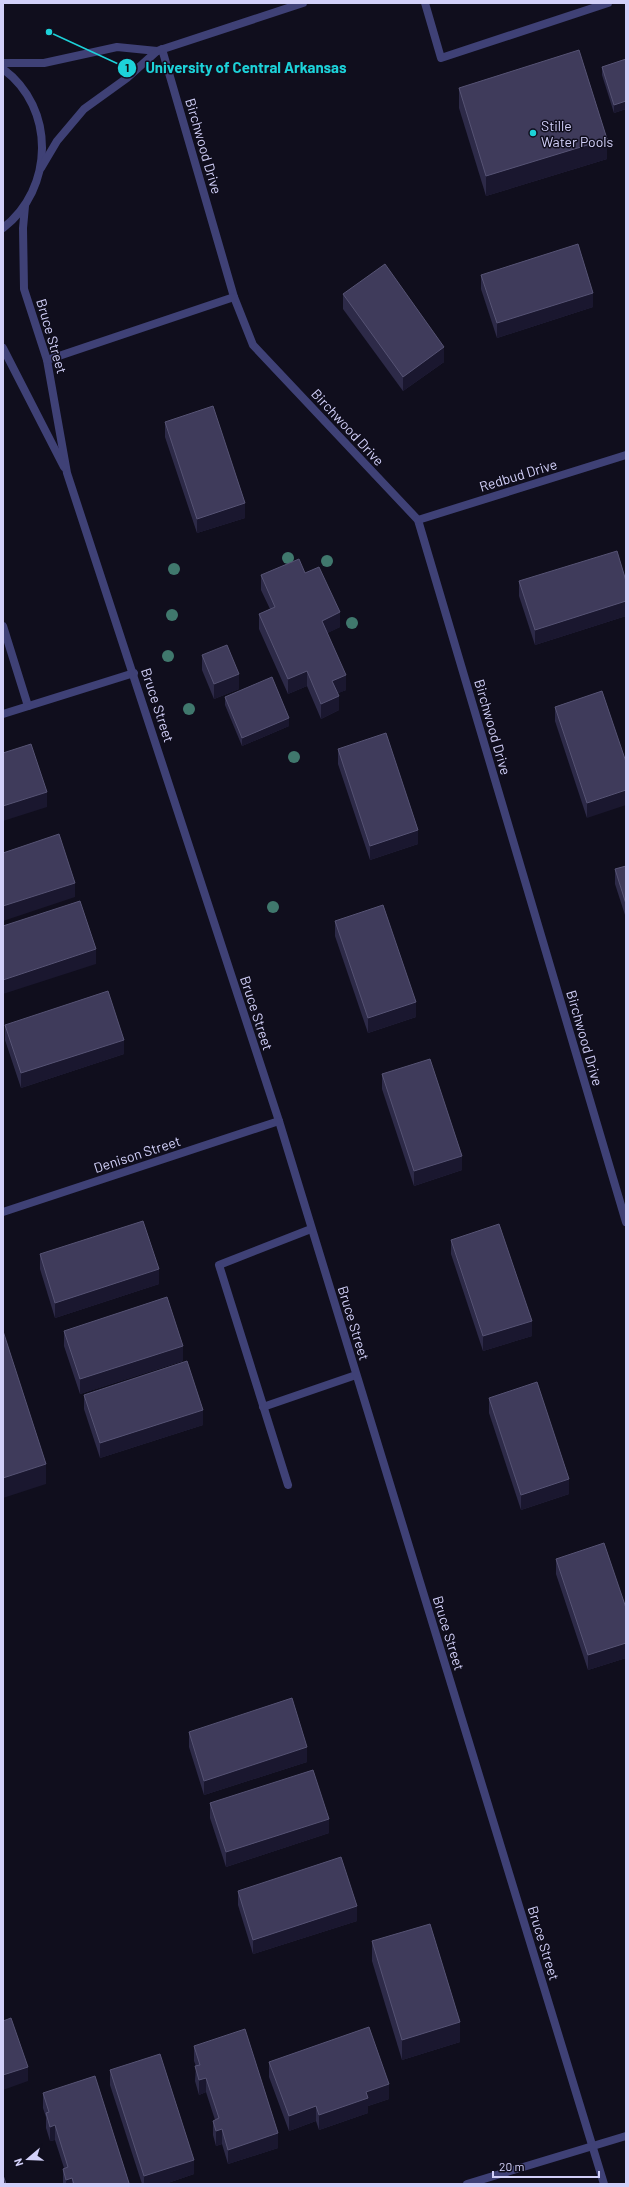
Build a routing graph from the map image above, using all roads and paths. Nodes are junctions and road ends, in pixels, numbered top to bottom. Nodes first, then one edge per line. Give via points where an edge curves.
1 (303, 3) edge
2 (425, 3) edge
3 (608, 3) edge
4 (159, 50) junction
5 (3, 63) edge
6 (3, 69) edge
7 (41, 168) junction
8 (25, 206) junction
9 (3, 228) edge
10 (234, 297) junction
11 (3, 348) edge
12 (47, 360) junction
13 (626, 455) edge
14 (67, 473) junction
15 (418, 520) junction
16 (3, 626) edge
17 (134, 673) junction
18 (28, 706) junction
19 (3, 714) edge
20 (279, 1121) junction
21 (3, 1212) edge
22 (626, 1222) edge
23 (311, 1229) junction
24 (356, 1375) junction
25 (263, 1406) junction
26 (288, 1485) dead end
27 (626, 2136) edge
28 (592, 2146) junction
29 (467, 2184) edge
30 (604, 2184) edge

1 - 4 street
2 - 3 street via 441,58
4 - 5 street via 117,47 44,63
4 - 7 street via 84,109 57,141
4 - 10 street, Birchwood Drive
6 - 7 street via 24,90 34,107 43,147
7 - 8 street via 35,188
8 - 9 street
8 - 12 street, Bruce Street via 24,289
10 - 12 street
10 - 15 street, Birchwood Drive via 253,345
11 - 14 street, Bruce Street
12 - 14 street, Bruce Street
13 - 15 street, Redbud Drive
14 - 17 street, Bruce Street
15 - 22 street, Birchwood Drive
16 - 18 street
17 - 18 street
17 - 20 street, Bruce Street
18 - 19 street
20 - 21 street, Denison Street
20 - 23 street, Bruce Street
23 - 24 street, Bruce Street
23 - 25 street via 219,1265
24 - 25 street
24 - 28 street, Bruce Street
25 - 26 street
27 - 28 street
28 - 29 street
28 - 30 street, Bruce Street

